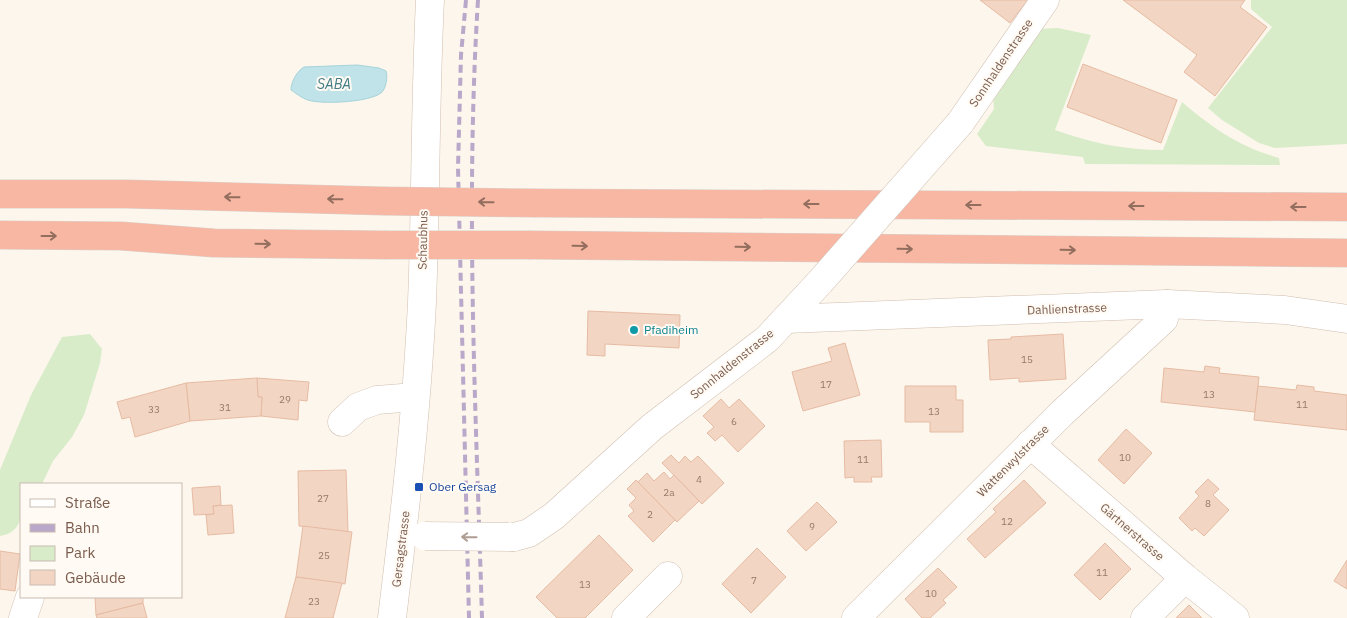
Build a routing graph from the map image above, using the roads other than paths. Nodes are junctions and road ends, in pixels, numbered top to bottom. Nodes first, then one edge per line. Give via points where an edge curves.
1 (430, 0) edge
2 (1045, 0) edge
3 (0, 194) edge
4 (1347, 207) edge
5 (0, 235) edge
6 (214, 243) junction
7 (1347, 253) edge
8 (0, 254) edge
9 (1167, 304) junction
10 (786, 319) junction
11 (1347, 319) edge
12 (415, 397) junction
13 (342, 422) dead end
14 (1030, 444) junction
15 (409, 480) joint
16 (414, 536) junction
17 (668, 576) dead end
18 (1185, 578) junction
19 (30, 598) edge
20 (23, 618) edge
21 (392, 618) edge
22 (626, 618) edge
23 (856, 618) edge
24 (1145, 618) edge
25 (1235, 618) edge

1 - 12 street, Schaubhus via 422,302
2 - 10 street, Sonnhaldenstrasse, bridge via 960,123
4 -> 3 highway, bridge via 535,203
5 -> 6 highway via 121,236
6 -> 7 highway, bridge
6 - 8 highway via 149,256
9 - 10 street, Dahlienstrasse
9 - 11 street, Dahlienstrasse via 1285,310
9 - 14 street, Wattenwylstrasse via 1164,319
10 -> 16 street, Sonnhaldenstrasse, bridge via 767,338 652,427 554,516 529,533 514,538
12 - 13 street via 377,400 358,407
12 - 15 street, Schaubhus
14 - 18 street, Gärtnerstrasse
14 - 23 street, Wattenwylstrasse
15 - 16 street, Gersagstrasse
16 - 21 street, Gersagstrasse
17 - 22 street
18 - 24 street
18 - 25 street, Gärtnerstrasse
19 - 20 street

